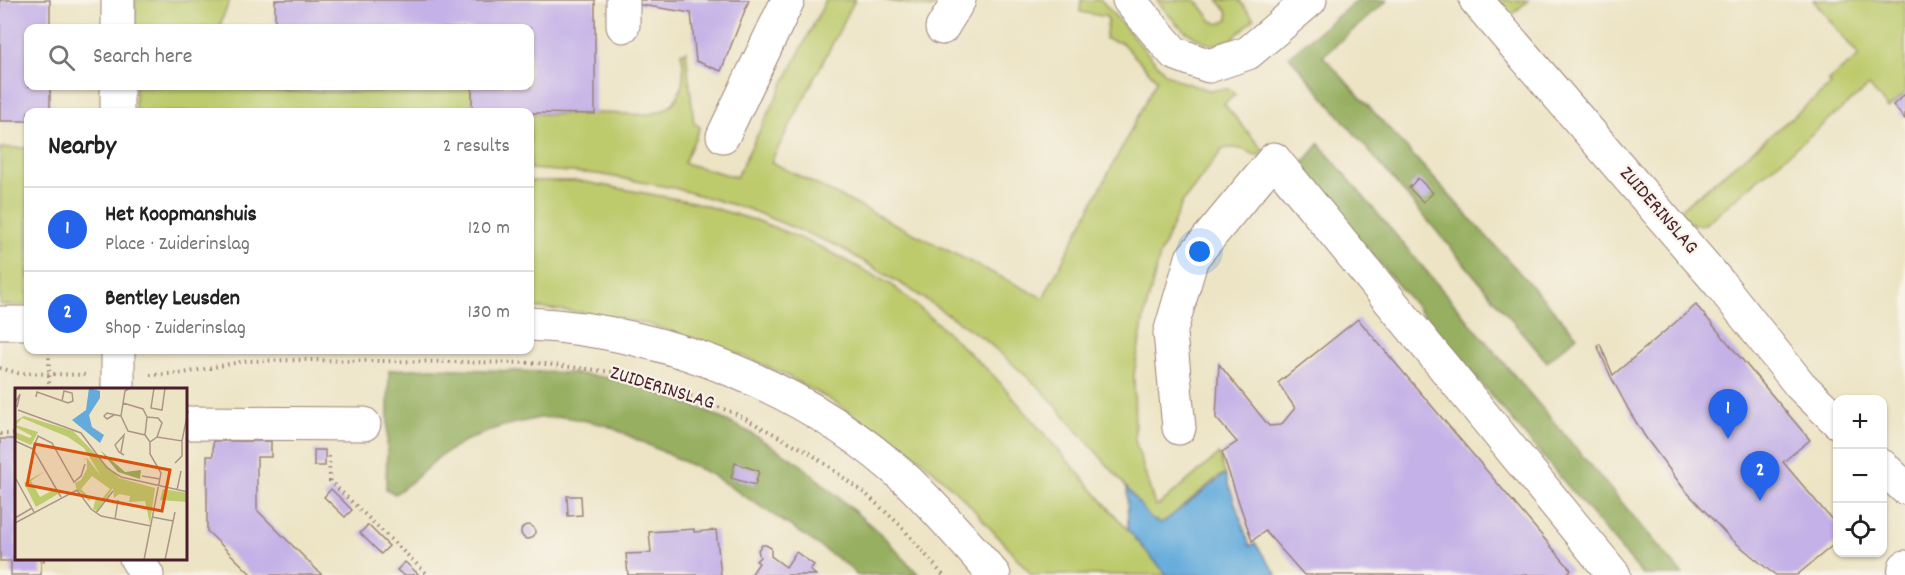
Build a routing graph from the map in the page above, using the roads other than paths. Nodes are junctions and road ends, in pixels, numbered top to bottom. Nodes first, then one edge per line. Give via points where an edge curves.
1 (118, 0) edge
2 (788, 0) edge
3 (959, 0) edge
4 (1129, 0) edge
5 (1310, 0) edge
6 (1476, 0) edge
7 (118, 24) edge
8 (942, 28) dead end
9 (117, 90) edge
10 (117, 108) edge
11 (723, 136) dead end
12 (0, 323) edge
13 (24, 323) edge
14 (534, 324) edge
15 (1833, 417) edge
16 (188, 423) edge
17 (364, 424) dead end
18 (1179, 428) dead end
19 (1887, 471) edge
20 (1905, 488) edge
21 (137, 560) edge
22 (1905, 567) edge
23 (147, 575) edge
24 (994, 575) edge
25 (1614, 575) edge
26 (1904, 575) edge

1 - 7 street
2 - 11 street
3 - 8 street
4 - 5 street via 1174,53 1209,66 1248,53
6 - 15 street, ZUIDERINSLAG via 1720,284 1800,386
9 - 10 street
12 - 13 street
14 - 24 street, ZUIDERINSLAG via 607,333 656,344 740,372 799,403 861,442 908,481
16 - 17 street
18 - 25 street via 1170,333 1192,258 1274,159
19 - 20 street
21 - 23 street
22 - 26 street

